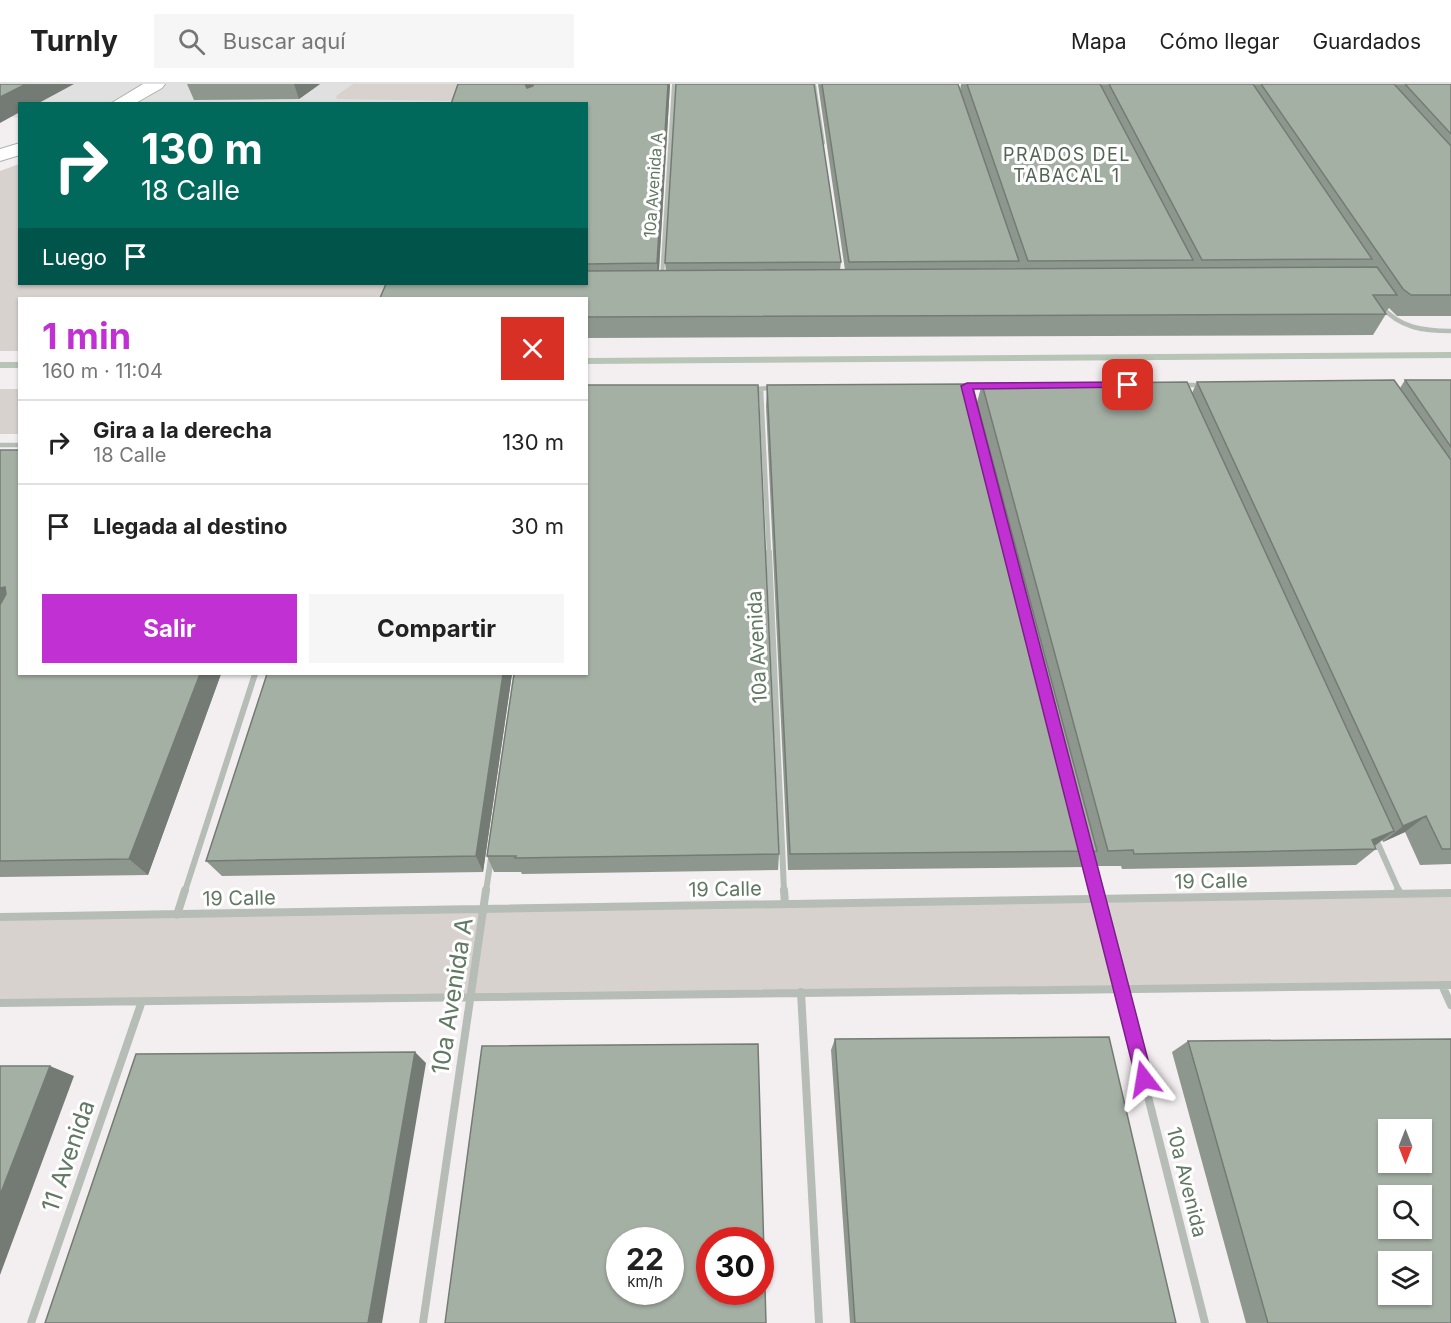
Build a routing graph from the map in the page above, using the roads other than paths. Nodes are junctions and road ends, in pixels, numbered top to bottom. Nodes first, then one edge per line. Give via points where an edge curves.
1 (675, 84) edge
2 (814, 84) edge
3 (164, 86) edge
4 (124, 102) edge
5 (148, 102) edge
6 (18, 150) edge
7 (824, 152) edge
8 (0, 155) edge
9 (662, 288) edge
10 (1376, 299) edge
11 (1451, 331) edge
12 (1210, 385) edge
13 (955, 386) edge
14 (967, 386) junction
15 (990, 386) edge
16 (761, 388) junction
17 (784, 388) edge
18 (749, 389) edge
19 (1179, 396) edge
20 (969, 398) edge
21 (0, 445) edge
22 (18, 445) edge
23 (255, 675) edge
24 (1371, 829) edge
25 (1083, 843) edge
26 (492, 852) edge
27 (1451, 893) edge
28 (1400, 894) junction
29 (1098, 900) junction
30 (785, 904) junction
31 (484, 911) junction
32 (177, 915) junction
33 (0, 917) edge
34 (1447, 985) edge
35 (1123, 991) junction
36 (801, 992) junction
37 (471, 997) junction
38 (142, 1001) junction
39 (0, 1003) edge
40 (1451, 1005) edge
41 (31, 1323) edge
42 (423, 1323) edge
43 (819, 1323) edge
44 (1205, 1323) edge

1 - 9 street, 10a Avenida A
2 - 7 street
3 - 4 main road
3 - 5 main road
6 - 8 main road
10 - 11 street via 1387,314 1406,327
12 - 19 street via 1174,385
13 - 14 street
14 - 15 street
14 - 20 street
16 - 17 street
16 - 18 street
16 - 30 street, 10a Avenida
21 - 22 street
23 - 32 street
24 - 28 street
25 - 29 street, 10a Avenida
26 - 31 street, 10a Avenida A
27 - 28 street, 19 Calle
28 - 29 street, 19 Calle
29 - 30 street, 19 Calle
29 - 35 street, 10a Avenida
30 - 31 street, 19 Calle
31 - 32 street, 19 Calle
31 - 37 street, 10a Avenida A
32 - 33 street, 19 Calle
34 - 35 street
34 - 40 street
35 - 36 street
35 - 44 street, 10a Avenida
36 - 37 street
36 - 43 street
37 - 38 street
37 - 42 street, 10a Avenida A
38 - 39 street
38 - 41 street, 11 Avenida

